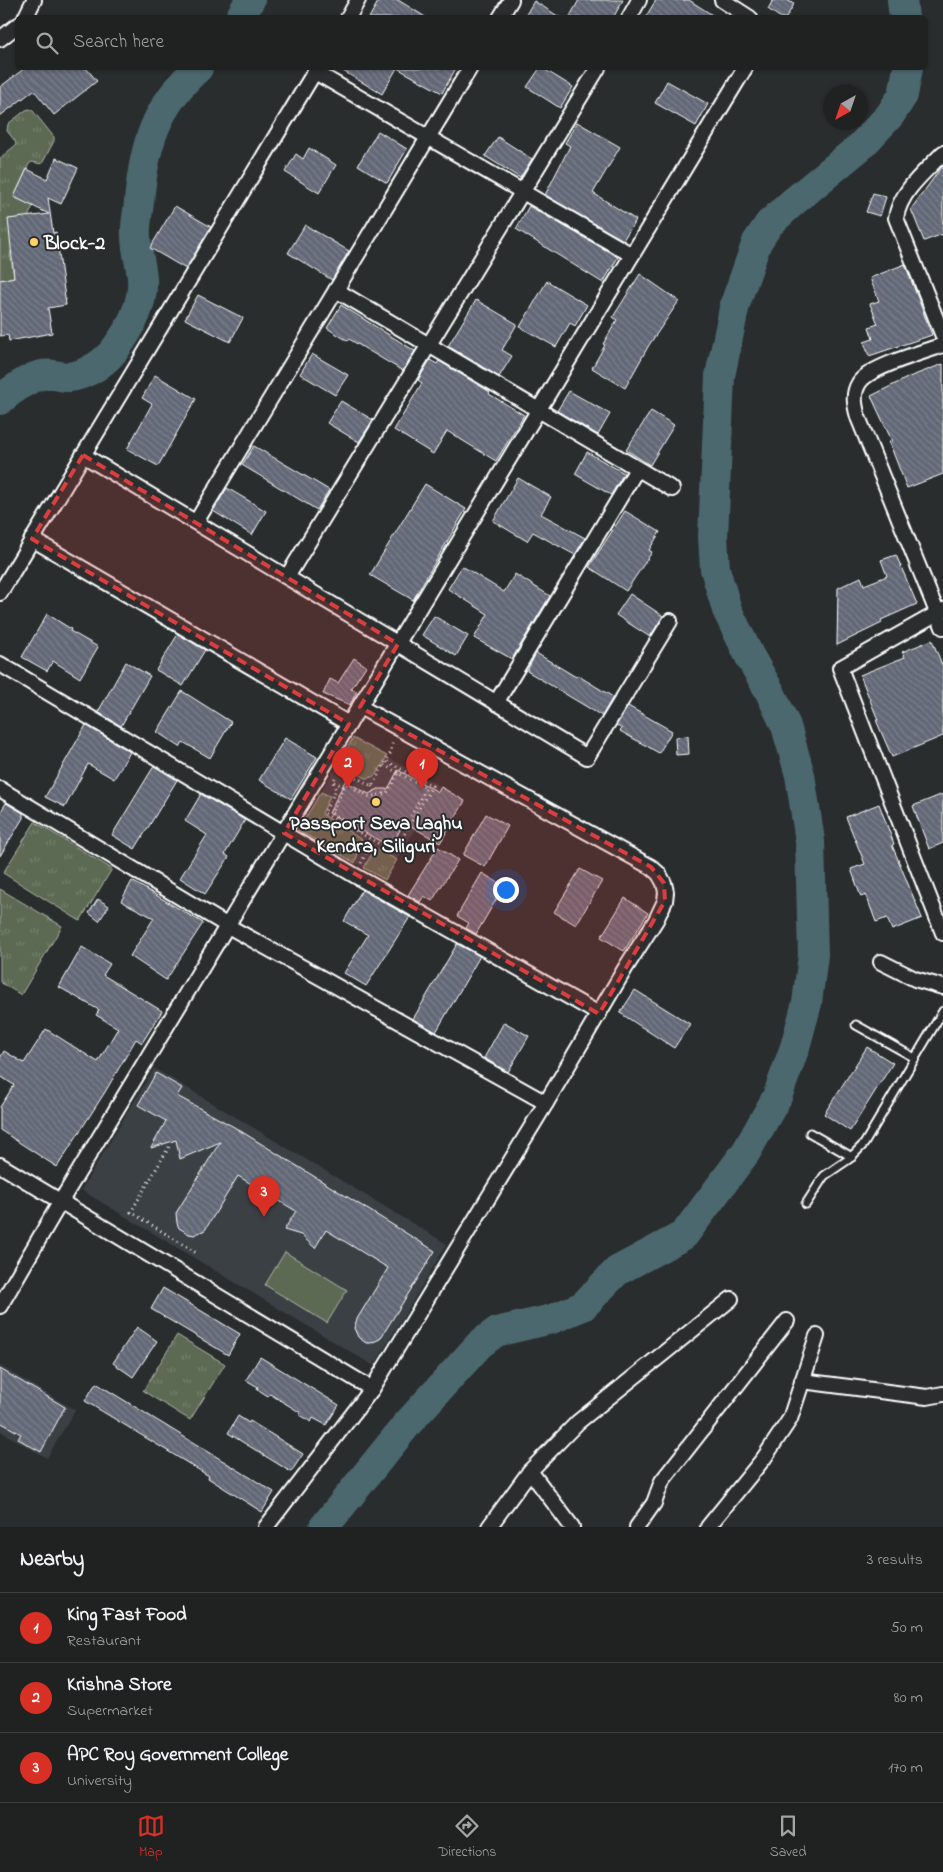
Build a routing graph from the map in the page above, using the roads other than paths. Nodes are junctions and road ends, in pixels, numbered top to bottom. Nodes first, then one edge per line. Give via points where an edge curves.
1 (34, 0) edge
2 (358, 0) edge
3 (511, 0) edge
4 (640, 0) edge
5 (722, 0) edge
6 (26, 15) edge
7 (350, 15) edge
8 (502, 15) edge
9 (631, 15) edge
10 (745, 15) edge
11 (15, 27) edge
12 (1, 36) edge
13 (316, 70) edge
14 (469, 70) edge
15 (597, 70) edge
16 (744, 70) edge
17 (428, 138) junction
18 (943, 153) edge
19 (522, 192) junction
20 (632, 255) junction
21 (336, 290) junction
22 (943, 336) edge
23 (943, 345) edge
24 (429, 346) junction
25 (538, 410) junction
26 (83, 455) junction
27 (637, 469) junction
28 (672, 489) dead end
29 (196, 522) junction
30 (32, 539) junction
31 (287, 577) junction
32 (0, 593) edge
33 (940, 611) edge
34 (670, 621) dead end
35 (943, 627) edge
36 (398, 644) junction
37 (0, 664) edge
38 (496, 703) junction
39 (360, 707) junction
40 (349, 724) junction
41 (0, 789) edge
42 (284, 833) junction
43 (228, 926) junction
44 (943, 933) edge
45 (880, 962) dead end
46 (943, 988) edge
47 (943, 1011) edge
48 (599, 1014) junction
49 (856, 1026) dead end
50 (915, 1058) junction
51 (546, 1103) junction
52 (810, 1133) dead end
53 (852, 1157) junction
54 (0, 1165) edge
55 (61, 1201) junction
56 (806, 1204) dead end
57 (731, 1299) dead end
58 (0, 1306) edge
59 (787, 1320) dead end
60 (817, 1336) dead end
61 (802, 1381) junction
62 (372, 1389) junction
63 (943, 1394) edge
64 (530, 1471) junction
65 (266, 1527) edge
66 (489, 1527) edge
67 (572, 1527) edge
68 (637, 1527) edge
69 (708, 1527) edge

1 - 6 street
2 - 7 street
3 - 8 street
4 - 9 street
5 - 10 street
11 - 12 street
13 - 17 street
13 - 26 street
14 - 17 street
15 - 19 street
16 - 20 street
17 - 19 street
17 - 21 street
18 - 22 street via 910,189 897,209 896,218
19 - 20 street
19 - 24 street
20 - 25 street
21 - 24 street
21 - 29 street
23 - 33 street via 871,371 859,383 854,403
24 - 25 street
24 - 31 street
25 - 27 street
25 - 36 street
26 - 29 street
26 - 30 street
27 - 28 street
27 - 38 street
29 - 31 street
30 - 32 street
30 - 40 street
31 - 36 street
33 - 35 street
33 - 44 street via 840,668
34 - 38 street via 587,757
36 - 38 street
36 - 39 street
37 - 42 street
39 - 40 street
39 - 48 street via 659,874 666,892 662,908
40 - 42 street
41 - 43 street
42 - 43 street
42 - 48 street
43 - 51 street
43 - 55 street
45 - 46 street
47 - 50 lane
48 - 51 street
49 - 50 lane
50 - 53 lane via 864,1144
51 - 62 street
52 - 53 lane
53 - 56 lane via 824,1176
54 - 55 street
55 - 58 street
55 - 62 street
57 - 64 street via 578,1422
59 - 68 street via 662,1481 654,1503
60 - 61 street
61 - 63 street via 926,1397
61 - 69 street via 790,1419 764,1458
62 - 65 street
64 - 66 street
64 - 67 street

